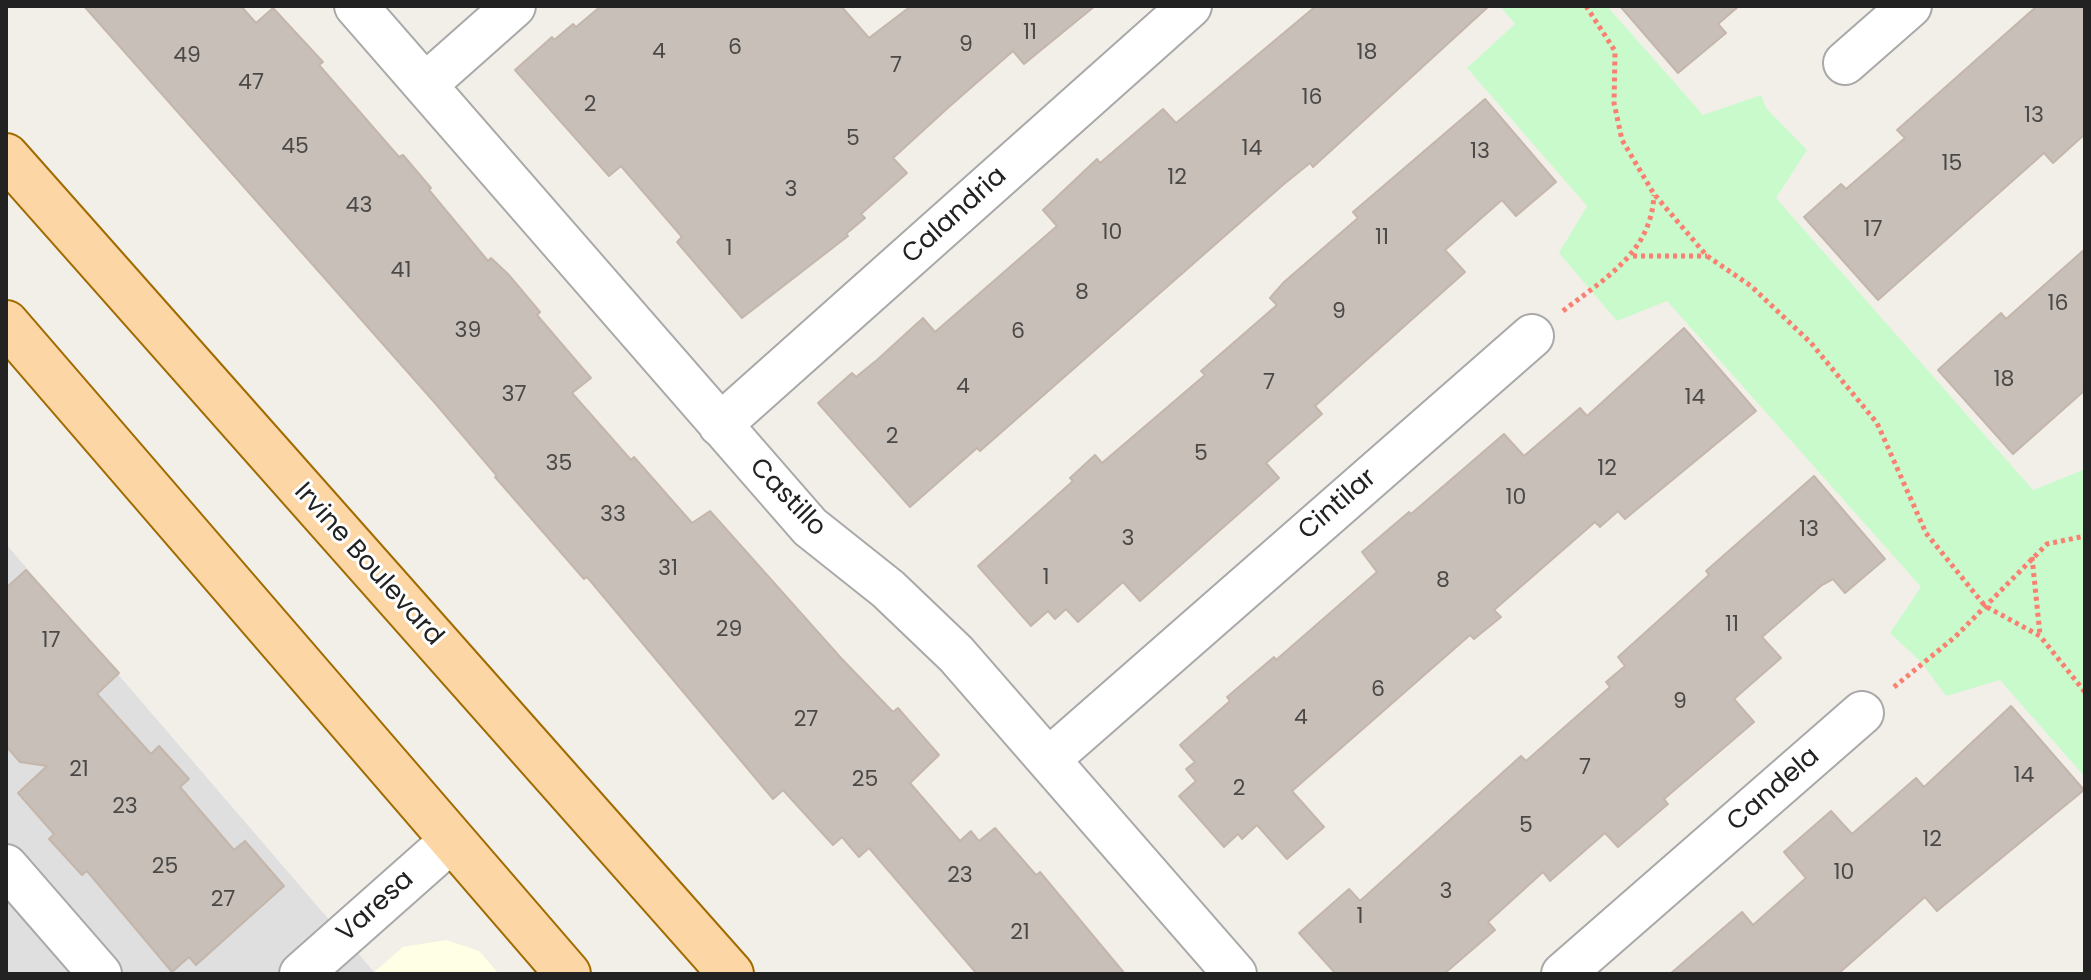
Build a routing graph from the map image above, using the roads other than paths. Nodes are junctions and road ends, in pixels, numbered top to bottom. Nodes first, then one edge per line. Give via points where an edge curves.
1 (356, 6) edge
2 (514, 6) edge
3 (1190, 6) edge
4 (1910, 6) edge
5 (1845, 63) dead end
6 (425, 85) junction
7 (6, 156) edge
8 (6, 323) edge
9 (1532, 336) road end
10 (720, 425) junction
11 (1862, 713) road end
12 (1049, 759) junction
13 (451, 841) junction
14 (6, 866) edge
15 (81, 968) edge
16 (301, 974) edge
17 (568, 974) edge
18 (731, 974) edge
19 (1235, 974) edge
20 (1563, 974) edge

1 - 6 street, Castillo
2 - 6 street
3 - 10 street, Calandria
4 - 5 street
6 - 10 street, Castillo
7 - 18 main road, Irvine Boulevard
8 - 13 main road
9 - 12 street, Cintilar
10 - 12 street, Castillo via 810,527 888,589 956,654
11 - 20 street, Candela
12 - 19 street, Castillo
13 - 16 street, Varesa
13 - 17 main road
14 - 15 street

